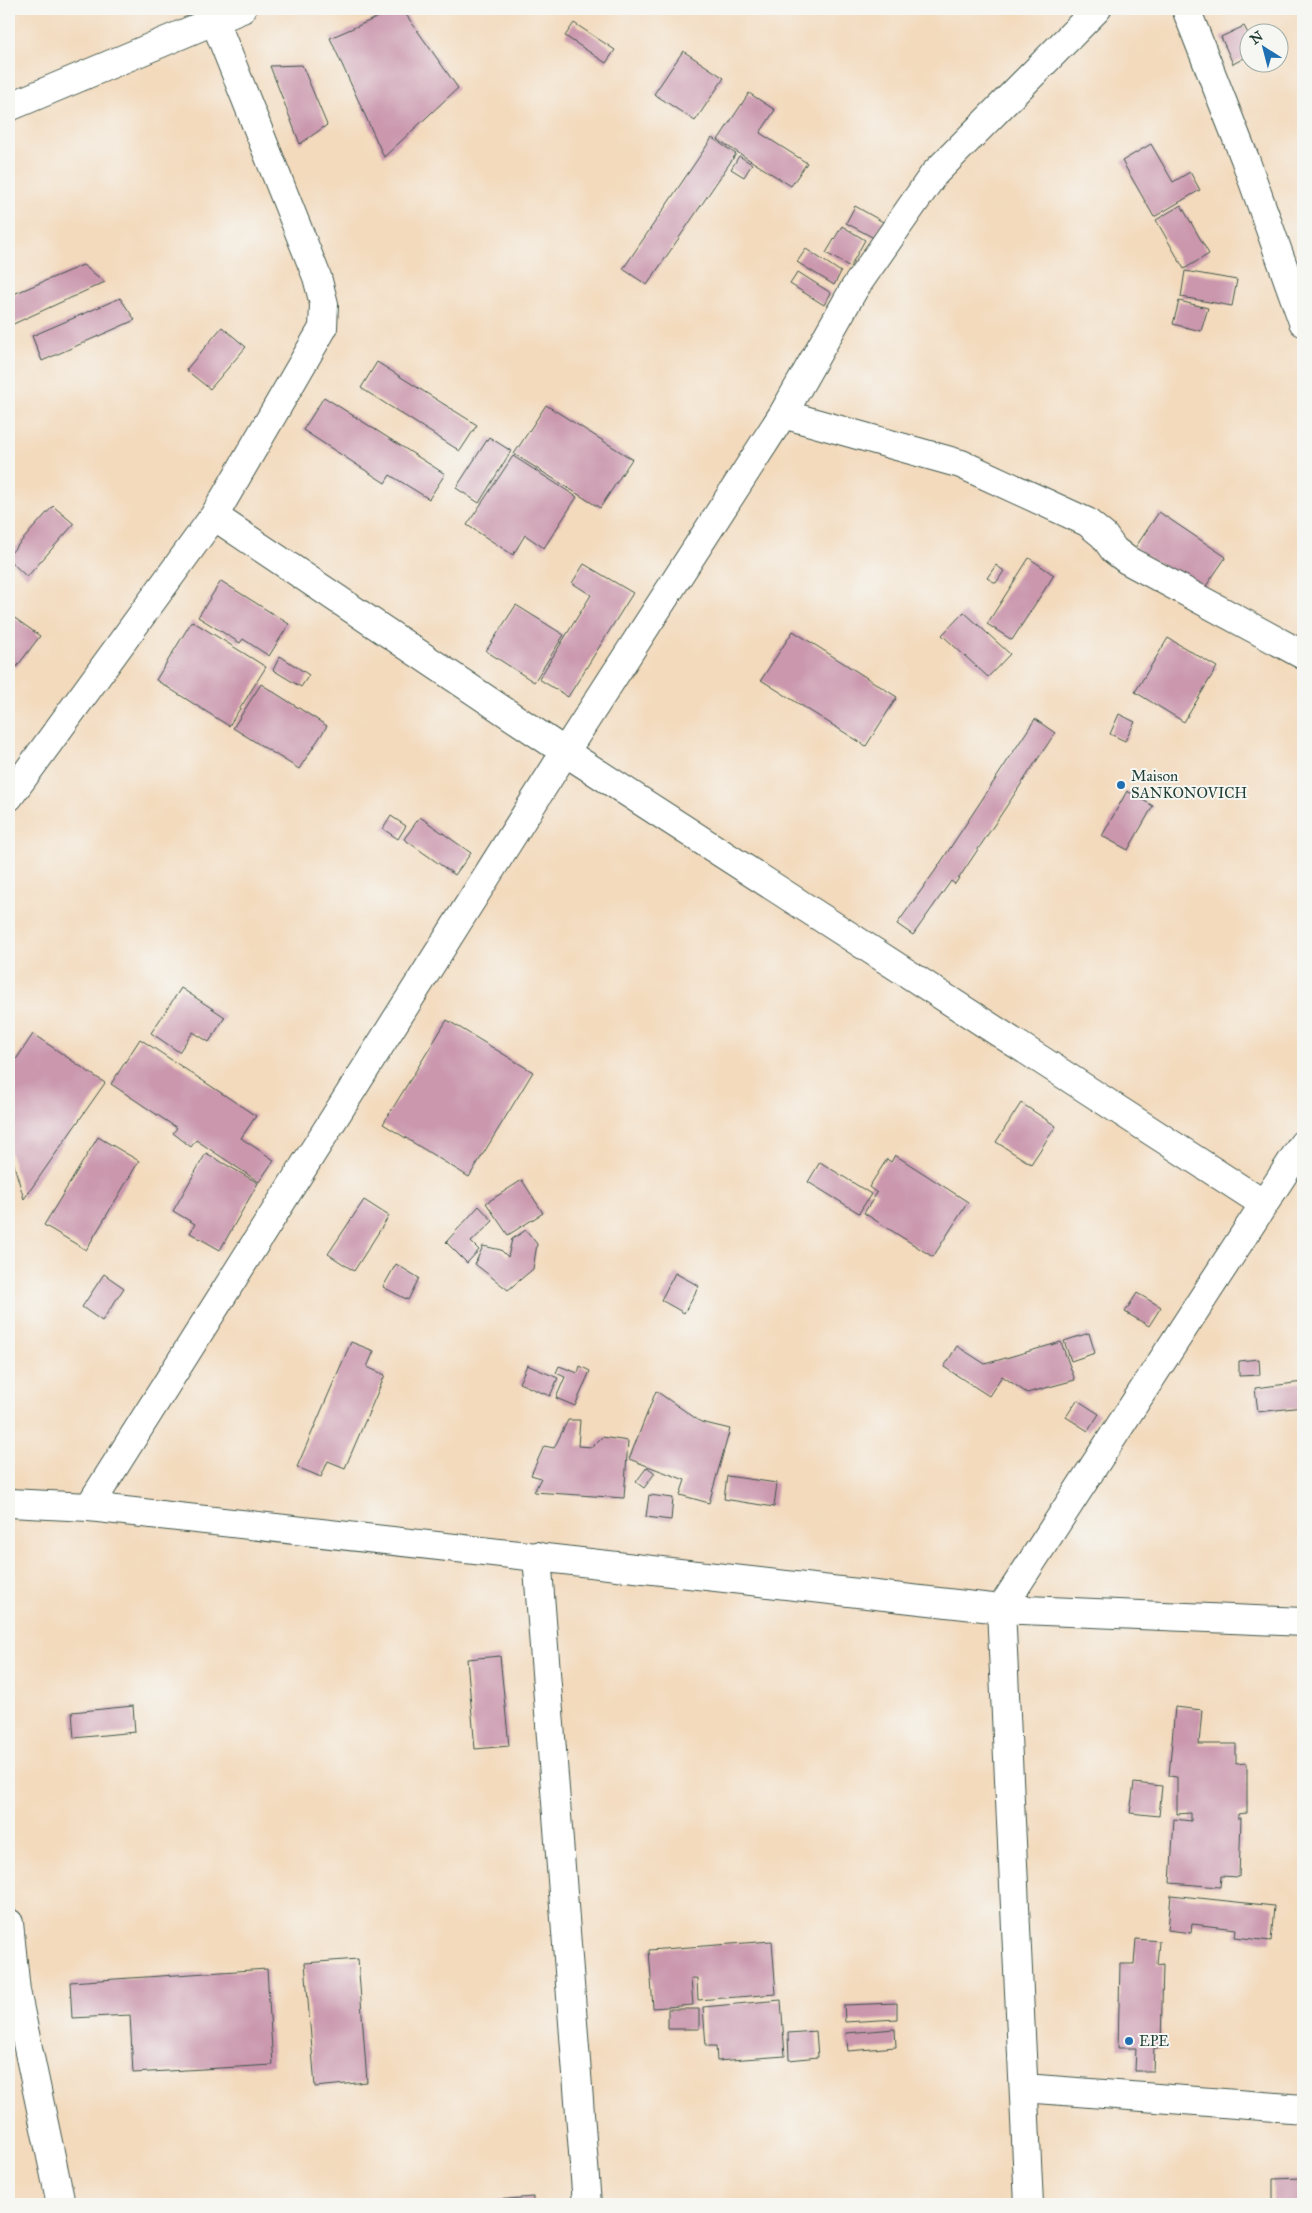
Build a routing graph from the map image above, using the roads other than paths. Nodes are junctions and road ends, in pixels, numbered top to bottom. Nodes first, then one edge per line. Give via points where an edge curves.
1 (242, 9) edge
2 (1097, 9) edge
3 (1186, 9) edge
4 (212, 15) edge
5 (9, 107) edge
6 (1303, 322) edge
7 (783, 414) junction
8 (214, 516) junction
9 (1303, 655) edge
10 (565, 752) junction
11 (9, 797) edge
12 (1303, 1144) edge
13 (1264, 1204) junction
14 (9, 1503) edge
15 (89, 1507) junction
16 (537, 1556) junction
17 (1001, 1609) junction
18 (1303, 1622) edge
19 (9, 1923) edge
20 (12, 1991) edge
21 (1024, 2088) junction
22 (1303, 2109) edge
23 (61, 2204) edge
24 (586, 2204) edge
25 (1029, 2204) edge

1 - 4 street
2 - 7 street via 934,174 854,289
3 - 6 street
4 - 5 street
4 - 8 street via 317,277 324,304 322,328
7 - 9 street via 962,464 1046,502 1088,522 1127,560
7 - 10 street
8 - 10 street
8 - 11 street
10 - 13 street
10 - 15 street
12 - 13 street
13 - 17 street
14 - 15 street
15 - 16 street
16 - 17 street
16 - 24 street
17 - 18 street
17 - 21 street
19 - 20 street
20 - 23 street
21 - 22 street
21 - 25 street

